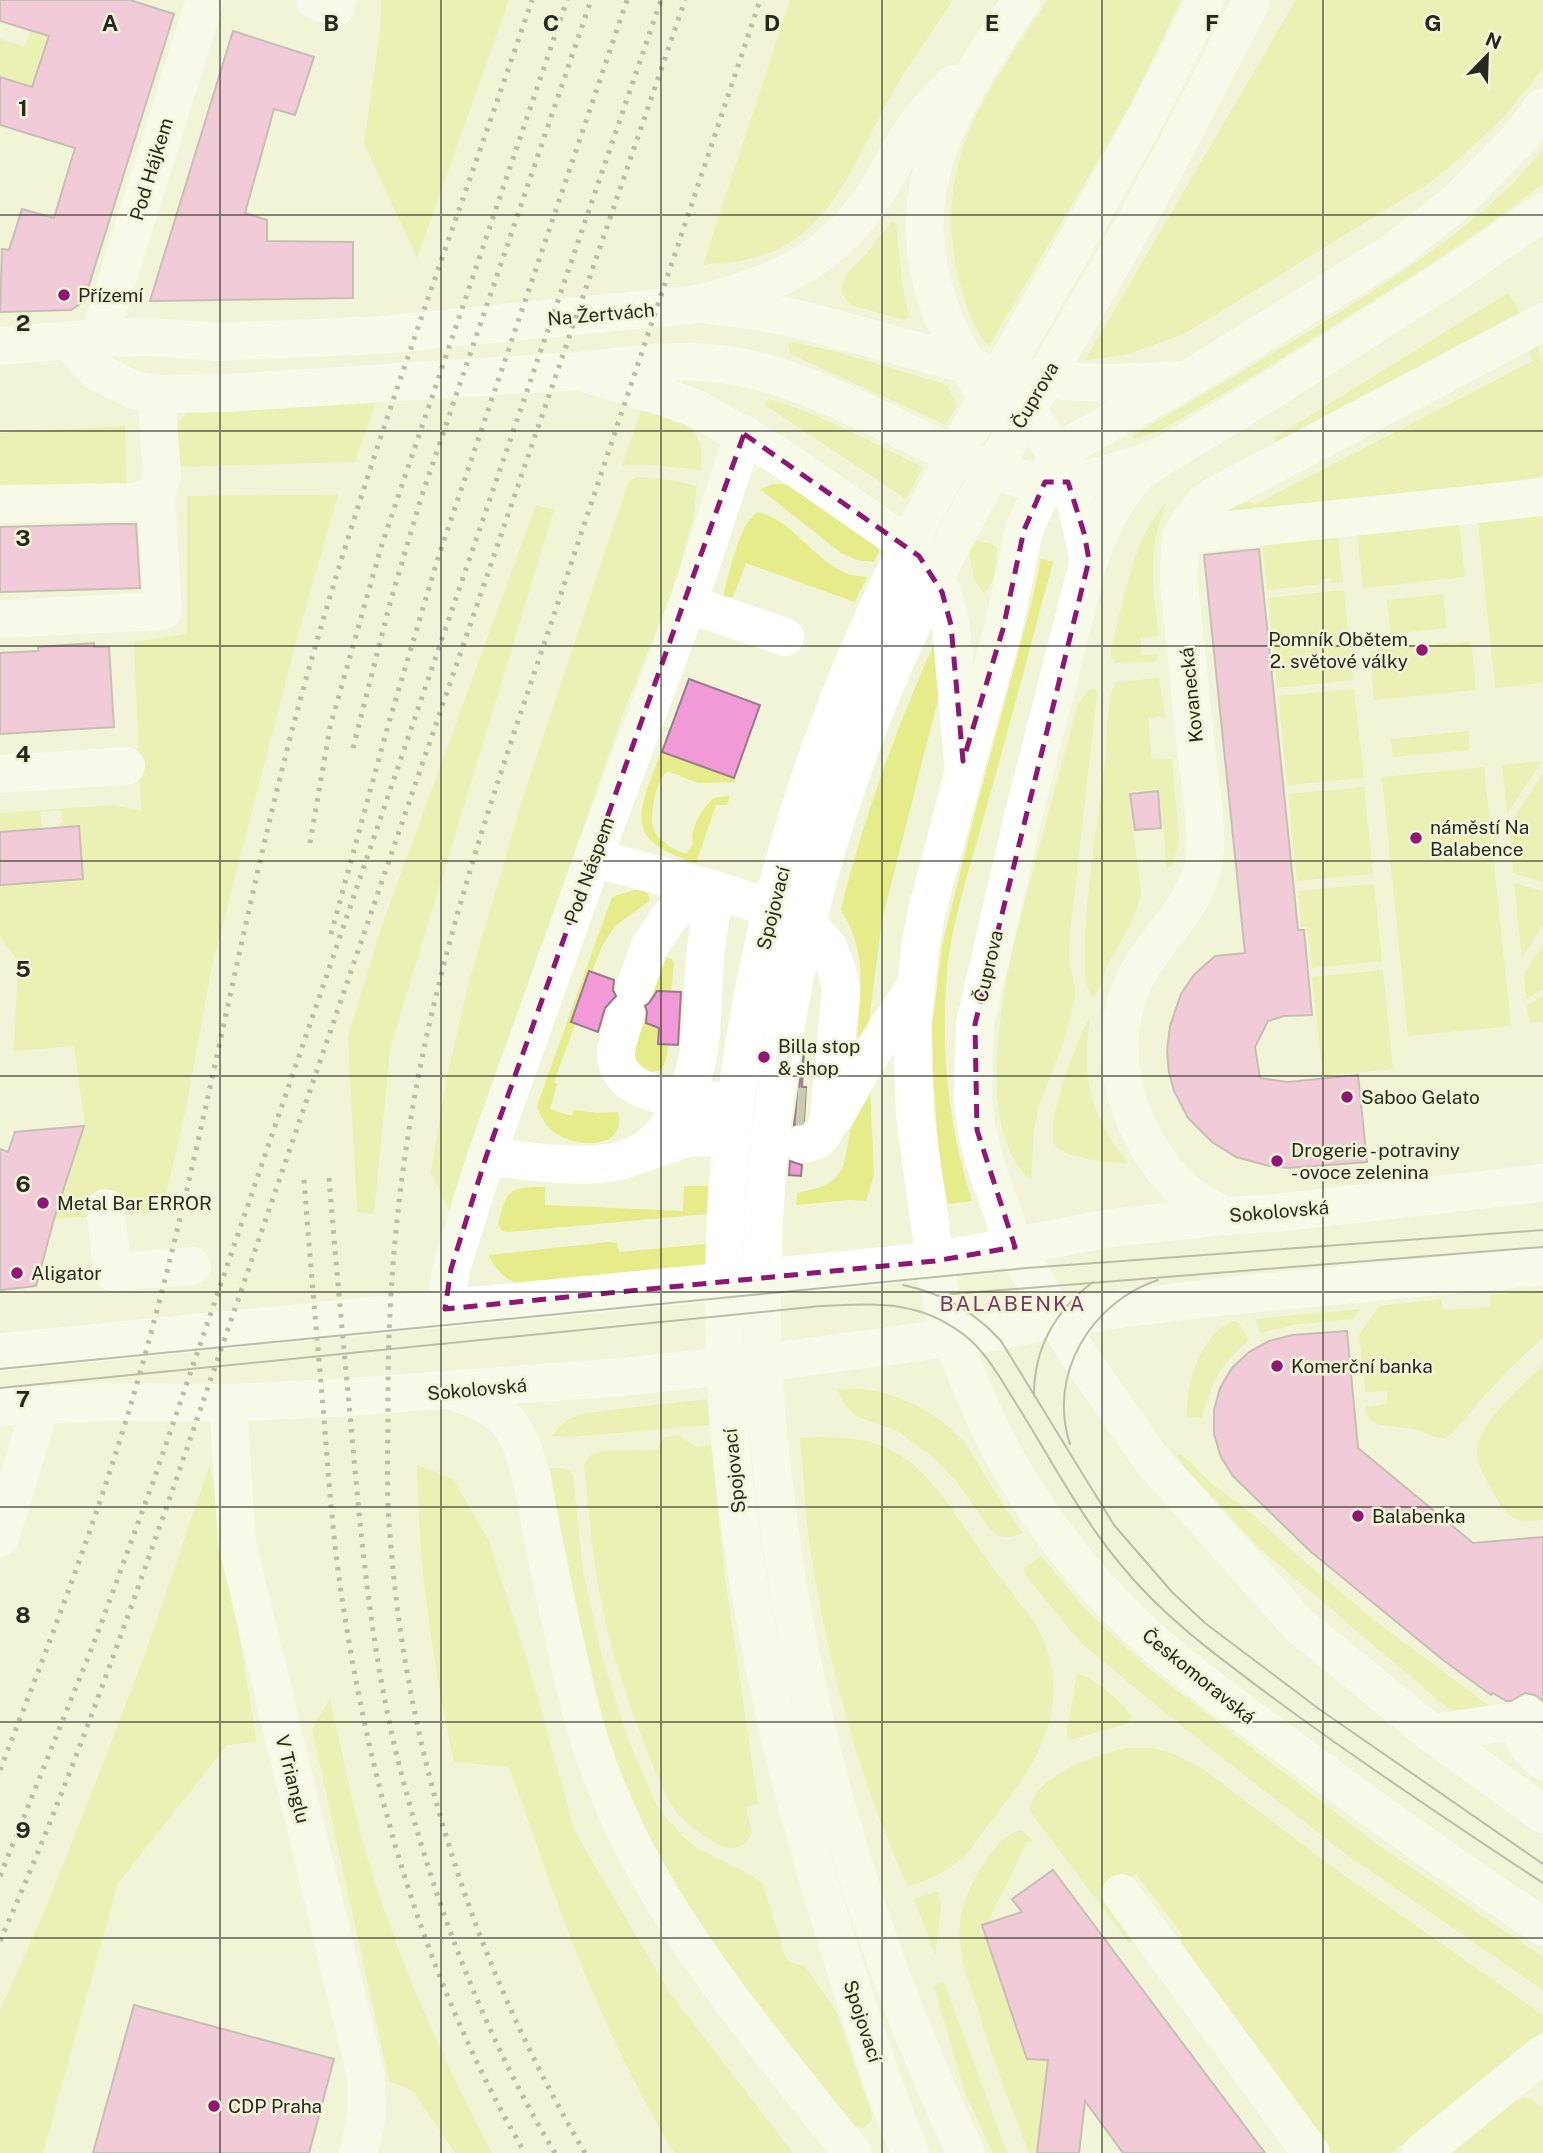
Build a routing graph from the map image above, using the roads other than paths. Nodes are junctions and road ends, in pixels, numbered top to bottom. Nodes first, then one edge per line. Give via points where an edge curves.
1 (205, 0) edge
2 (315, 0) edge
3 (337, 0) edge
4 (1022, 0) edge
5 (1205, 0) edge
6 (1252, 0) edge
7 (1000, 34) junction
8 (1543, 107) edge
9 (1543, 212) edge
10 (699, 304) junction
11 (1543, 322) edge
12 (84, 340) junction
13 (0, 346) edge
14 (968, 365) junction
15 (579, 371) junction
16 (1188, 379) junction
17 (156, 394) junction
18 (744, 435) junction
19 (1158, 458) junction
20 (1048, 475) junction
21 (156, 495) junction
22 (1543, 497) edge
23 (0, 504) edge
24 (1182, 535) junction
25 (1089, 560) junction
26 (688, 604) junction
27 (0, 619) edge
28 (785, 637) dead end
29 (126, 766) dead end
30 (964, 772) junction
31 (0, 774) edge
32 (811, 774) joint
33 (842, 802) joint
34 (593, 858) junction
35 (706, 888) junction
36 (915, 987) junction
37 (705, 1113) junction
38 (486, 1157) junction
39 (1543, 1183) edge
40 (105, 1208) dead end
41 (1224, 1216) junction
42 (1015, 1247) junction
43 (935, 1261) junction
44 (192, 1266) dead end
45 (1543, 1266) edge
46 (445, 1309) junction
47 (1056, 1319) junction
48 (951, 1338) junction
49 (0, 1352) edge
50 (451, 1391) junction
51 (228, 1403) junction
52 (41, 1405) junction
53 (0, 1407) edge
54 (0, 1538) edge
55 (1431, 1733) junction
56 (1543, 1761) edge
57 (1543, 1814) edge
58 (1121, 1893) dead end
59 (1543, 1927) edge
60 (1537, 2071) edge
61 (358, 2153) edge
62 (853, 2153) edge
63 (910, 2153) edge
64 (966, 2153) edge
65 (1311, 2153) edge
66 (1421, 2153) edge

1 - 12 main road, Pod Hájkem
2 - 3 main road via 336,6
4 - 7 main road
5 - 32 main road, Čuprova via 1107,191 920,521 863,642
6 - 33 main road, Čuprova via 1141,211 948,550 891,672
7 - 10 main road via 925,114 865,208 825,251 771,282
7 - 14 main road via 954,107 935,157 926,206 928,258 935,290
8 - 16 main road via 1520,138 1459,200 1395,251
9 - 19 main road via 1455,273
10 - 12 main road, Na Žertvách via 382,335 217,342 152,337
10 - 14 main road, Na Žertvách via 807,321
11 - 24 main road via 1210,498
12 - 13 main road, Na Žertvách
12 - 17 main road via 81,357 104,376
14 - 16 main road, Na Žertvách via 1059,382
14 - 20 main road via 1007,428 1017,458
15 - 17 main road
15 - 18 main road via 673,400
15 - 20 main road via 660,360 757,371 830,396 952,453
16 - 20 main road via 1079,438
17 - 21 main road via 162,474
18 - 26 main road, Pod Náspem
18 - 30 main road via 882,526 919,556 934,577 951,625
19 - 20 main road via 1122,470
19 - 25 main road via 1117,498
20 - 25 main road, Čuprova via 1084,533
20 - 30 main road via 1024,530
21 - 23 main road via 135,502
21 - 27 main road via 163,611
22 - 24 main road
24 - 41 main road, Kovanecká via 1179,583 1202,797 1204,859 1190,900 1140,968 1130,991 1119,1062 1130,1108 1163,1167 1196,1200
25 - 42 main road, Čuprova via 975,1024 972,1099 977,1130
26 - 28 main road
26 - 34 main road, Pod Náspem
29 - 31 main road
30 - 36 main road via 927,910
32 - 63 main road, Spojovací via 781,873 744,1045 727,1216 726,1372 734,1472 761,1658 813,1864 870,2045
33 - 64 main road, Spojovací via 804,939 773,1116 762,1309 765,1405 794,1624 843,1829 904,2007
34 - 35 main road
34 - 38 main road, Pod Náspem
35 - 36 main road via 779,912 815,933 828,947 841,989 815,1123 845,1095
35 - 37 main road via 697,1058
35 - 37 main road via 668,919 650,946 616,1053 621,1072 638,1087
36 - 43 main road via 915,1116
37 - 38 main road via 667,1129 632,1158 593,1164
38 - 46 main road, Pod Náspem via 451,1269
39 - 41 main road, Sokolovská
40 - 44 main road via 113,1272
41 - 42 main road, Sokolovská via 1111,1228
42 - 43 main road, Sokolovská
42 - 47 main road, Čuprova
43 - 46 main road
43 - 48 main road, Českomoravská
45 - 47 main road via 1230,1296
46 - 49 main road
47 - 48 main road, Sokolovská
47 - 55 main road via 1151,1459 1299,1625
48 - 50 main road, Sokolovská via 624,1377
48 - 59 main road, Českomoravská via 988,1425 1023,1490 1063,1546 1140,1629 1379,1814
50 - 51 main road, Sokolovská
50 - 62 main road via 496,1410 517,1436 593,1753 646,1872 725,1993
51 - 52 main road, Sokolovská
51 - 61 main road, V Trianglu via 237,1543 366,2076 367,2116
52 - 53 main road, Sokolovská
52 - 54 main road
55 - 56 main road via 1525,1719 1525,1745
55 - 57 main road
58 - 65 main road
60 - 66 main road

